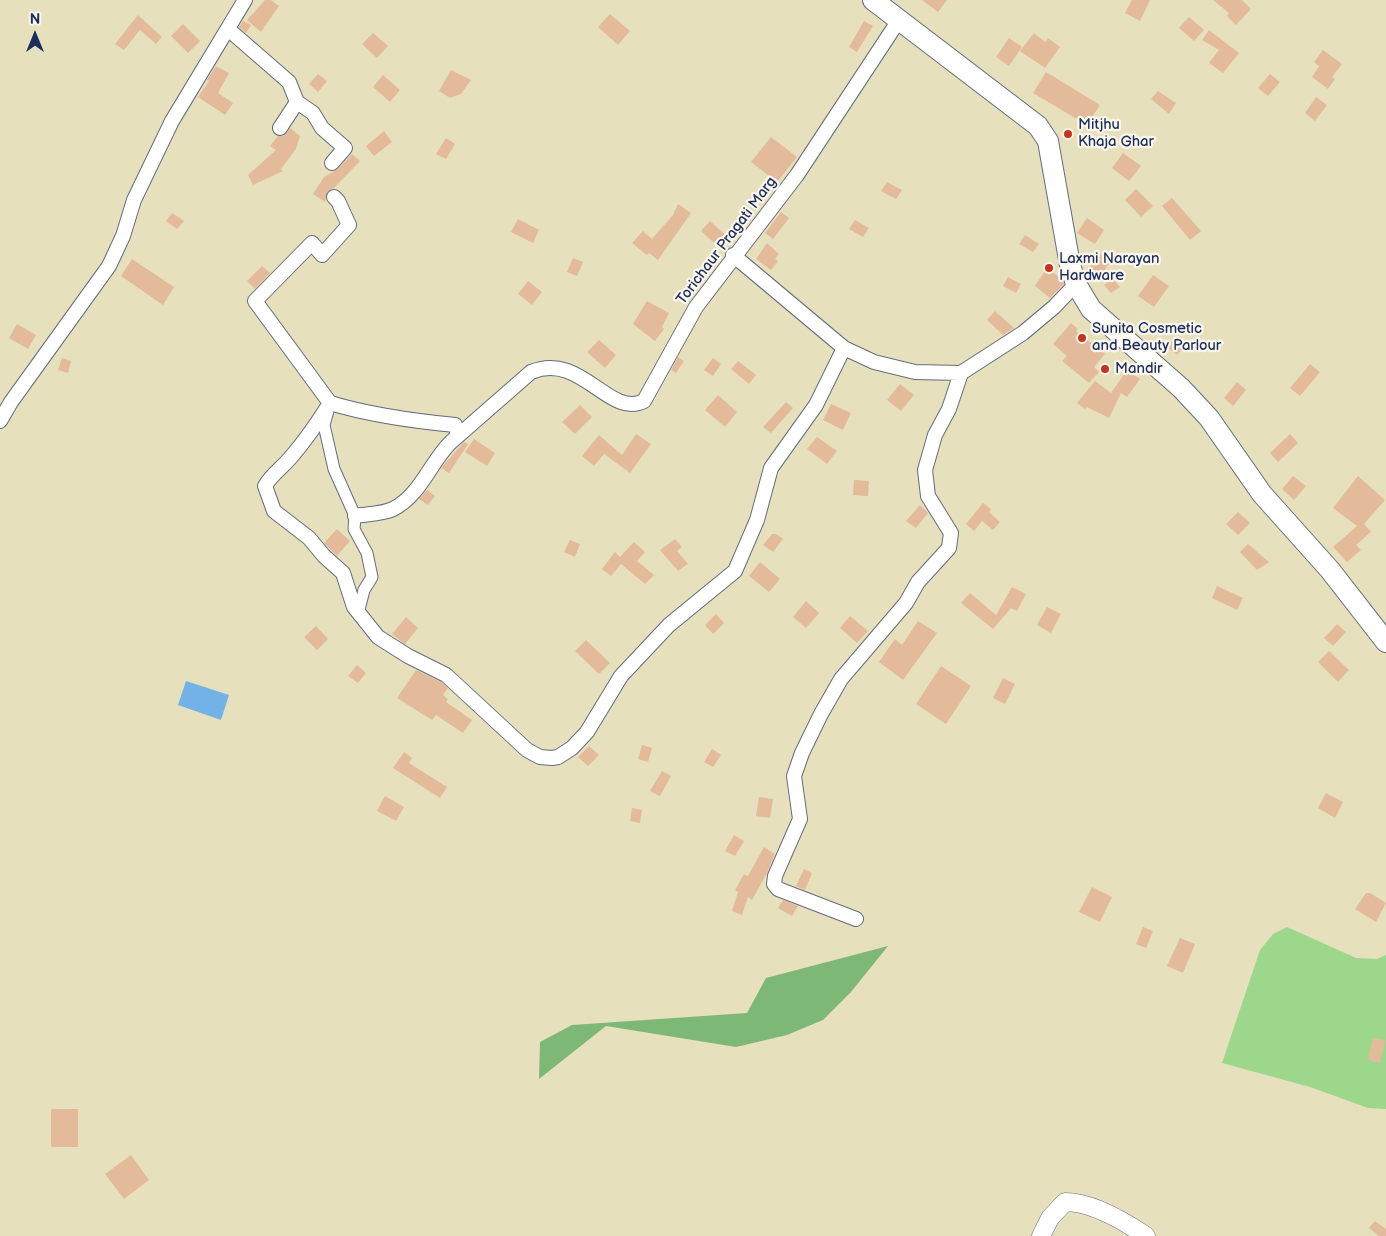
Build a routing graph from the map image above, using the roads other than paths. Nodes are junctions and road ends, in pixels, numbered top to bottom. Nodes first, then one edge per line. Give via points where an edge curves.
1 (245, 0) edge
2 (873, 0) edge
3 (898, 20) junction
4 (228, 29) junction
5 (296, 102) junction
6 (280, 128) dead end
7 (332, 163) dead end
8 (334, 197) dead end
9 (734, 255) junction
10 (1076, 284) junction
11 (844, 348) junction
12 (961, 373) junction
13 (330, 402) junction
14 (0, 421) edge
15 (458, 436) junction
16 (355, 516) junction
17 (358, 613) junction
18 (1386, 642) edge
19 (856, 920) dead end
20 (1041, 1236) edge
21 (1146, 1236) edge

1 - 4 street
2 - 3 main road
3 - 9 street, Torichaur Pragati Marg via 797,175
3 - 10 main road via 1045,134
4 - 5 street via 289,82
4 - 14 street via 172,121 134,200 109,266
5 - 6 street
5 - 7 street via 314,113 322,128 345,148
8 - 13 street via 349,226 322,255 312,243 255,301
9 - 11 street
9 - 15 street, Torichaur Pragati Marg via 696,307 644,401 635,405 624,404 568,370 544,367 531,372
10 - 12 street via 1022,333
10 - 18 main road via 1097,315 1181,388 1209,418 1262,494 1330,570
11 - 12 street via 874,362 914,372
11 - 17 street via 816,405 771,468 757,520 735,571 669,625 627,669 587,732 558,757 540,757 527,750 446,674 378,637
12 - 19 street via 949,409 935,435 925,470 928,496 951,533 949,548 918,582 906,603 842,679 805,745 794,776 800,819 774,884 778,889
13 - 15 street via 352,409 455,426
13 - 16 street via 324,425 334,469
13 - 17 street via 304,442 288,462 271,475 265,486 274,511 309,538 343,573
15 - 16 street via 439,453 407,499 392,510
16 - 17 street via 354,529 367,553 372,577 364,590
20 - 21 street via 1050,1218 1065,1202 1080,1202 1123,1221

